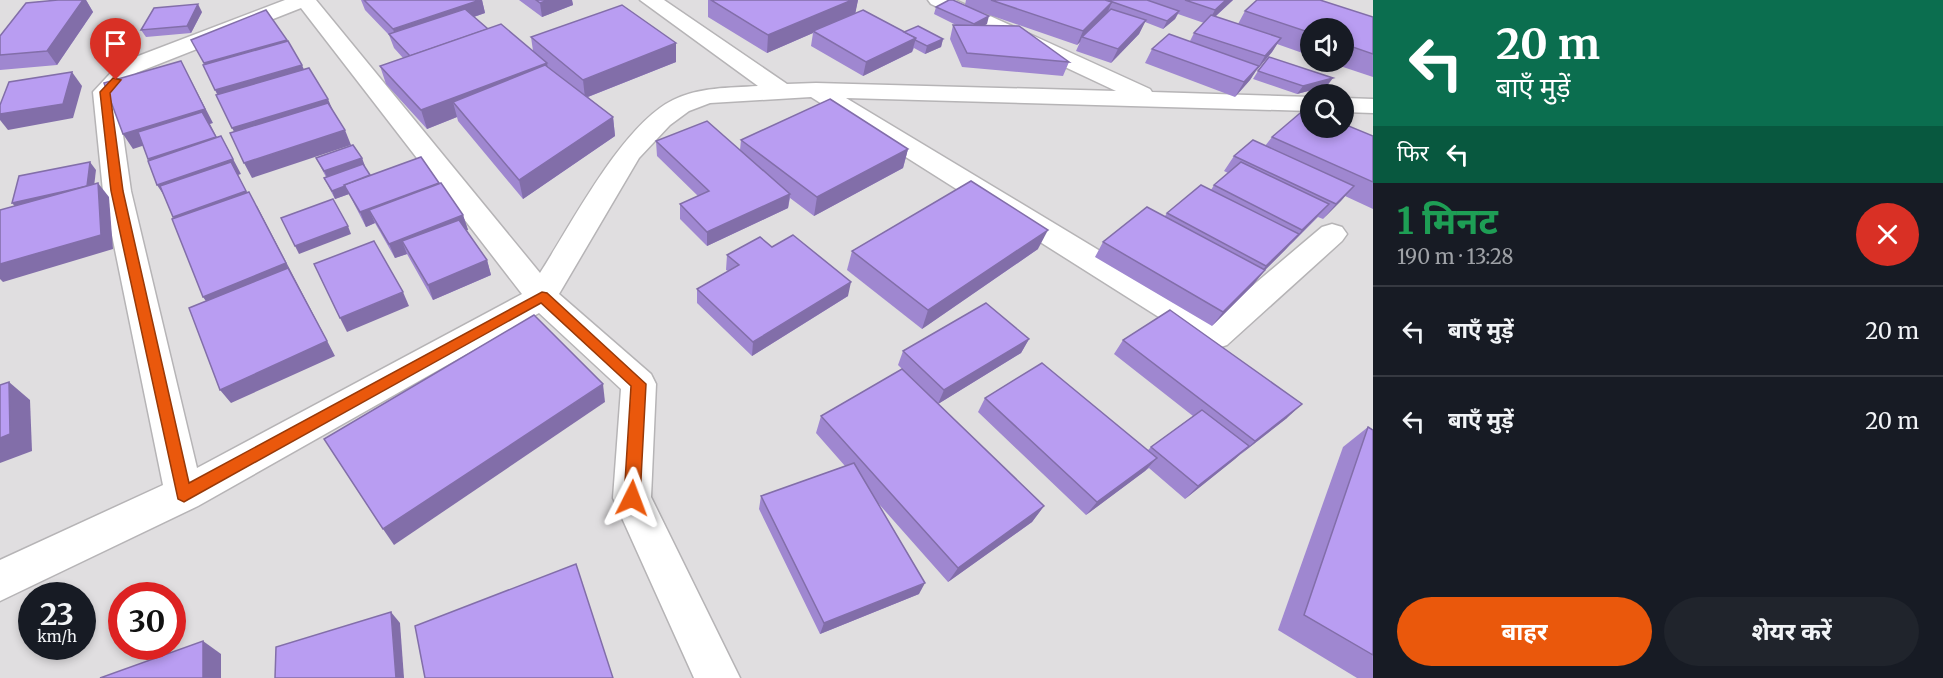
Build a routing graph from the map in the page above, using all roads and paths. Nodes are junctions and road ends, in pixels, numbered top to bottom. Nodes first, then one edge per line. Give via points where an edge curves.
1 (304, 0) edge
2 (650, 0) edge
3 (938, 0) edge
4 (779, 90) junction
5 (816, 90) junction
6 (1154, 100) junction
7 (1300, 104) edge
8 (1354, 105) edge
9 (1373, 106) edge
10 (1332, 234) dead end
11 (542, 297) junction
12 (184, 494) junction
13 (0, 581) edge
14 (717, 678) edge

1 - 11 street
1 - 12 street via 128,68 105,92 105,194
2 - 4 street
3 - 6 street
4 - 5 street
4 - 11 street via 707,96 680,106 661,120 628,154
5 - 6 street
5 - 10 street via 1215,336
6 - 7 street
8 - 9 street
11 - 12 street
11 - 14 street via 639,384 632,498
12 - 13 street

